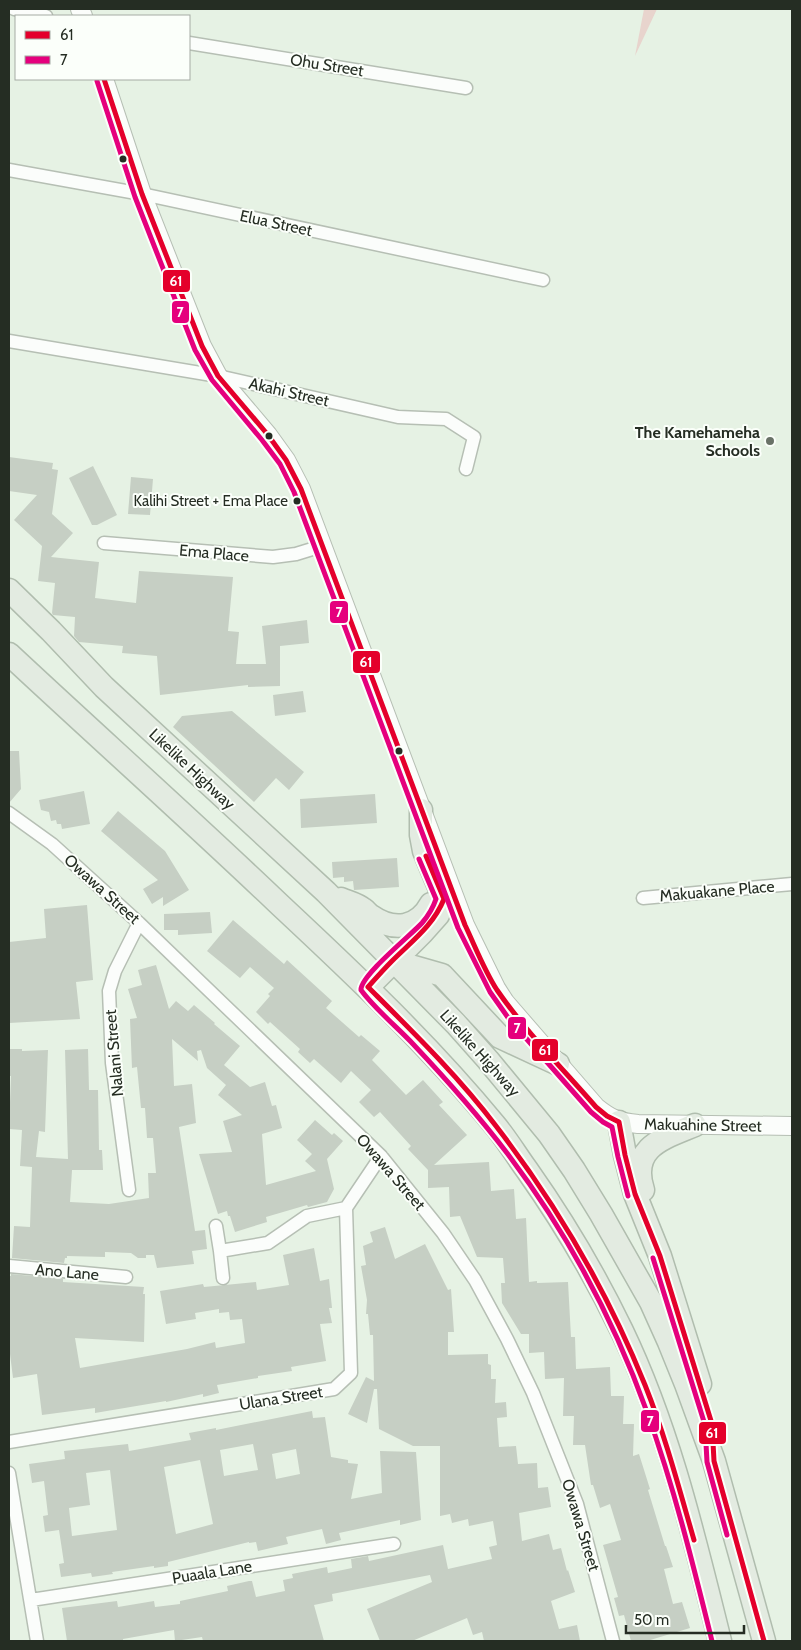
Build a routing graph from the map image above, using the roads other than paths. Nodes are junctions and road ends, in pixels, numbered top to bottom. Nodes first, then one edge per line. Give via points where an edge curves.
1 (14, 9) edge
2 (41, 15) edge
3 (190, 43) edge
4 (104, 80) edge
5 (466, 88) dead end
6 (9, 170) edge
7 (142, 194) junction
8 (543, 280) dead end
9 (9, 341) edge
10 (218, 376) junction
11 (466, 469) dead end
12 (104, 543) dead end
13 (322, 546) junction
14 (9, 590) edge
15 (9, 654) edge
16 (421, 810) junction
17 (9, 813) edge
18 (424, 851) junction
19 (792, 884) edge
20 (326, 892) junction
21 (643, 898) dead end
22 (139, 923) junction
23 (392, 961) junction
24 (368, 987) junction
25 (558, 1064) junction
26 (619, 1122) junction
27 (696, 1125) junction
28 (792, 1126) edge
29 (381, 1156) junction
30 (129, 1190) dead end
31 (346, 1208) junction
32 (216, 1226) dead end
33 (220, 1251) junction
34 (660, 1256) junction
35 (9, 1266) edge
36 (126, 1277) dead end
37 (223, 1278) dead end
38 (9, 1442) edge
39 (714, 1461) junction
40 (9, 1473) edge
41 (394, 1544) dead end
42 (31, 1600) junction
43 (37, 1641) edge
44 (613, 1641) edge
45 (720, 1641) edge
46 (764, 1641) edge

1 - 2 street
3 - 5 street, Ohu Street
4 - 7 street, Makuahine Street
6 - 7 street, Elua Street
7 - 8 street, Elua Street
7 - 10 street, Makuahine Street via 202,346
9 - 10 street, Akahi Street
10 - 11 street, Akahi Street via 398,418 446,419 474,437
10 - 13 street, Makuahine Street via 286,460 301,489
12 - 13 street, Ema Place via 273,557
13 - 16 street, Makuahine Street
14 - 20 highway, Likelike Highway via 104,687
15 - 24 highway
16 - 18 highway
16 - 25 street, Makuahine Street via 465,925 496,988
17 - 22 street, Owawa Street via 52,844
18 - 20 highway via 431,905 416,922 400,926 382,922 362,908
18 - 23 highway via 444,899 438,915
19 - 21 street, Makuakane Place
20 - 23 highway, Likelike Highway
22 - 29 street, Owawa Street
22 - 30 street, Nalani Street via 115,971 109,991 112,1064
23 - 24 highway
23 - 25 highway via 442,975 500,1037
23 - 39 highway, Likelike Highway via 488,1060 574,1170 650,1302 686,1384
24 - 45 highway via 431,1050 496,1126 554,1208 601,1290 623,1334 662,1432
25 - 26 street, Makuahine Street via 596,1106
26 - 27 street, Makuahine Street
26 - 34 highway via 635,1194
27 - 28 street, Makuahine Street
27 - 34 highway via 658,1140 640,1164 640,1181 658,1238
29 - 31 street
29 - 44 street, Owawa Street via 443,1233 475,1280 534,1394 576,1504
31 - 33 street via 307,1216 268,1243
31 - 38 street, Ulana Street via 351,1373 334,1389
32 - 33 street
33 - 37 street
34 - 39 highway via 712,1424
35 - 36 street, Ano Lane
39 - 46 highway, Likelike Highway
40 - 42 street
41 - 42 street, Puaala Lane
42 - 43 street

